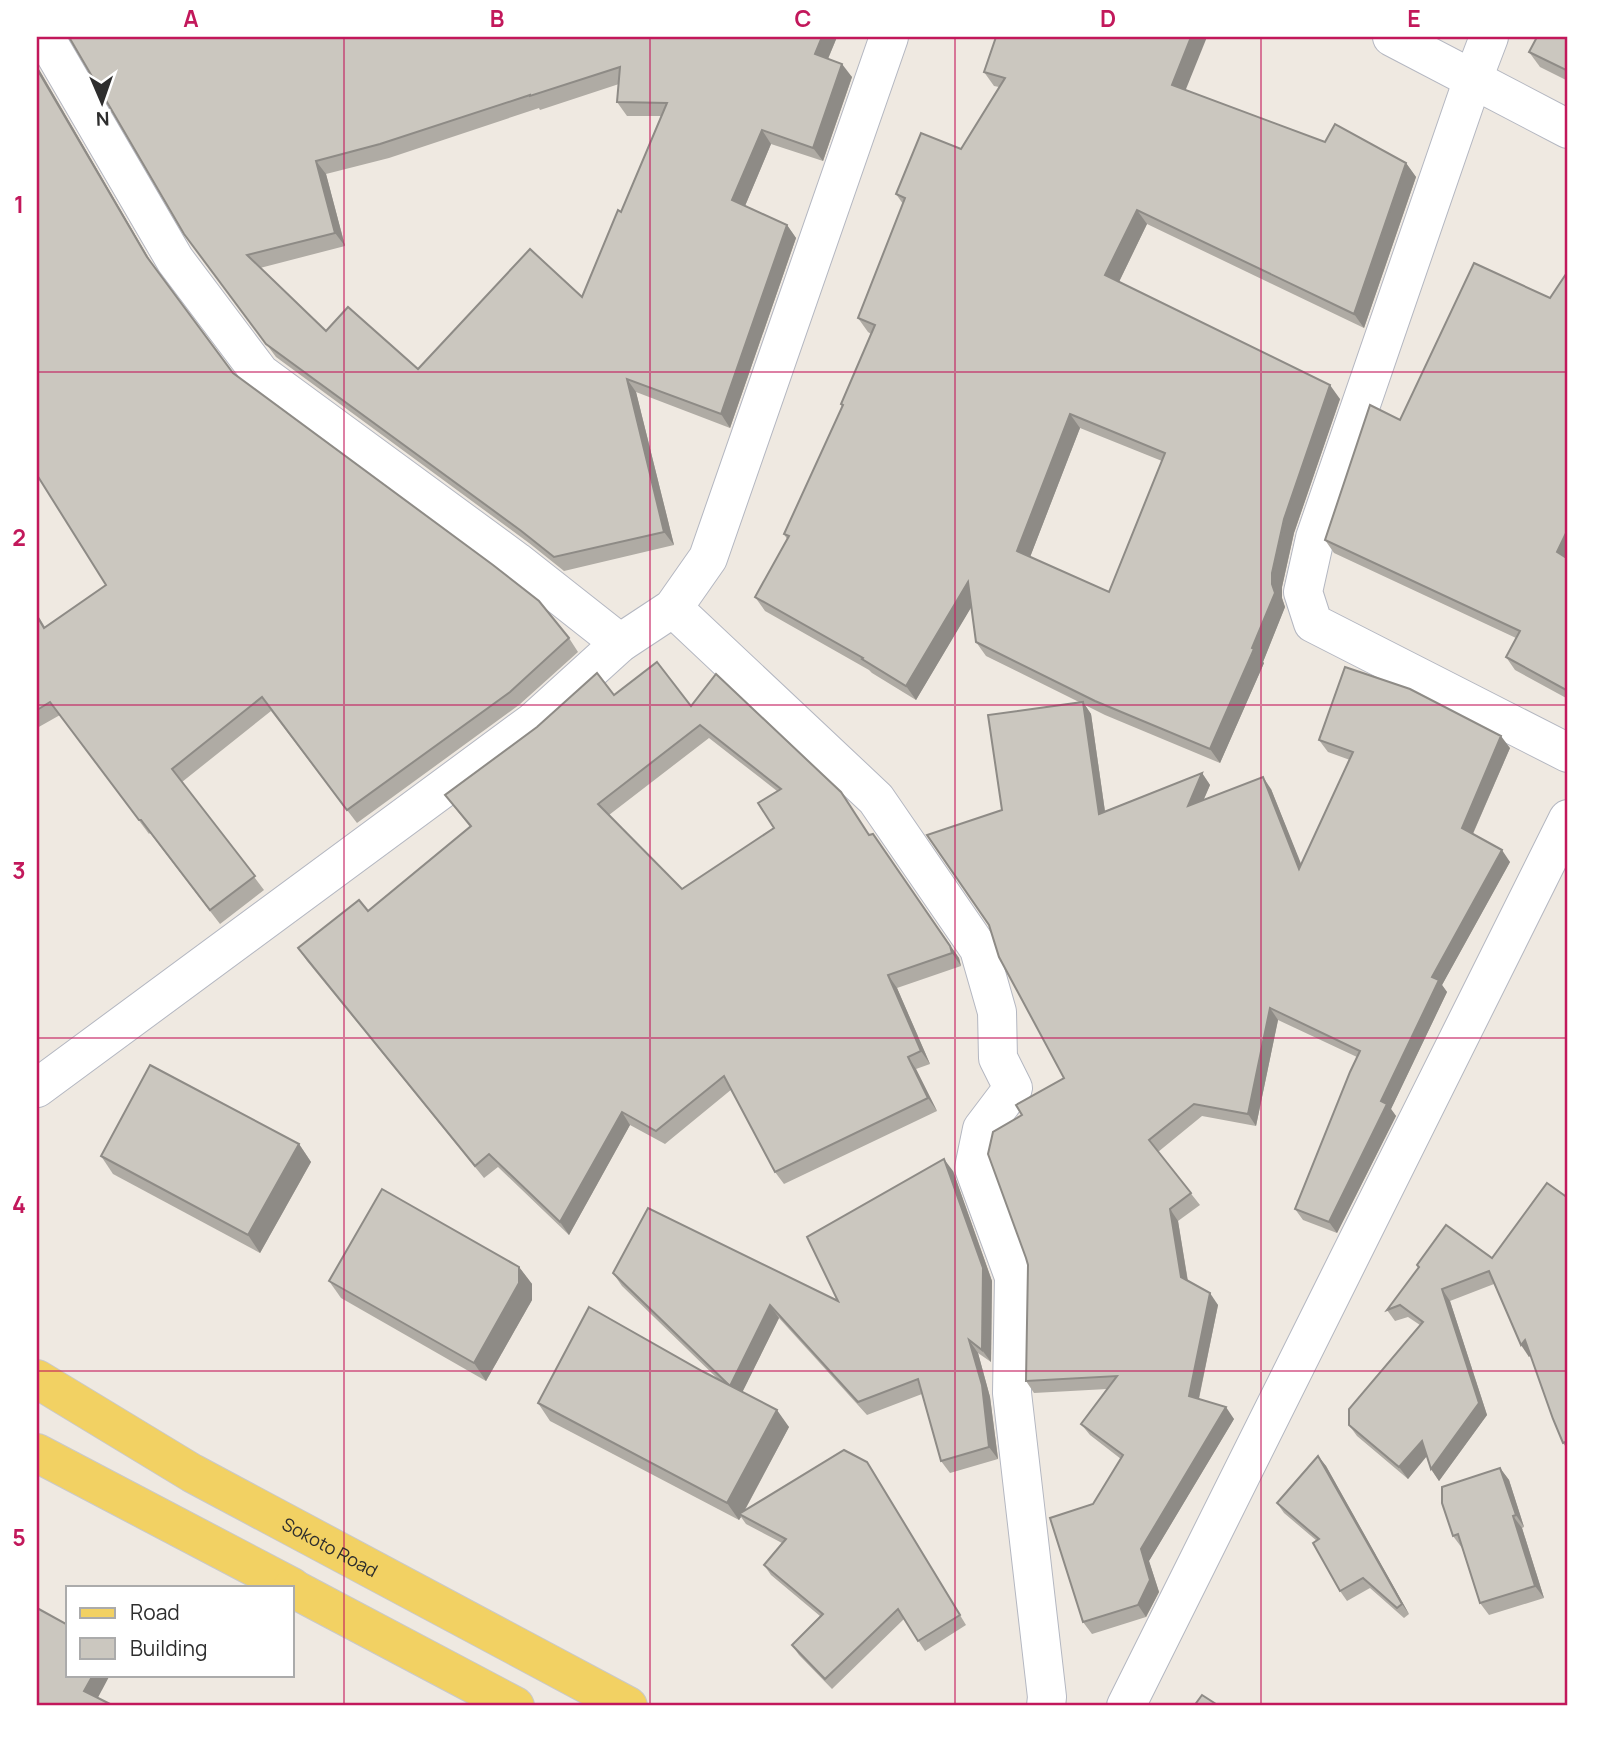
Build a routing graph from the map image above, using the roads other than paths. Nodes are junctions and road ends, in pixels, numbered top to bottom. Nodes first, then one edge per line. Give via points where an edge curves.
1 (45, 37) edge
2 (889, 37) edge
3 (1392, 37) edge
4 (1489, 37) edge
5 (1473, 79) junction
6 (1568, 129) edge
7 (673, 608) junction
8 (620, 643) junction
9 (1568, 753) edge
10 (1568, 819) edge
11 (37, 1088) edge
12 (37, 1379) edge
13 (37, 1453) edge
14 (290, 1586) edge
15 (294, 1588) edge
16 (515, 1706) edge
17 (628, 1706) edge
18 (1046, 1706) edge
19 (1126, 1706) edge

1 - 8 street via 175,260 260,373
2 - 7 street via 708,558
3 - 5 street
4 - 5 street
5 - 6 street
5 - 9 street via 1315,538 1303,592 1313,623
7 - 8 street
7 - 18 street via 876,799 979,949 997,1012 998,1058 1013,1088 982,1129 974,1168 1014,1278 1012,1393
8 - 11 street via 533,722
10 - 19 street
12 - 17 main road, Sokoto Road via 192,1473
13 - 14 main road
15 - 16 main road

